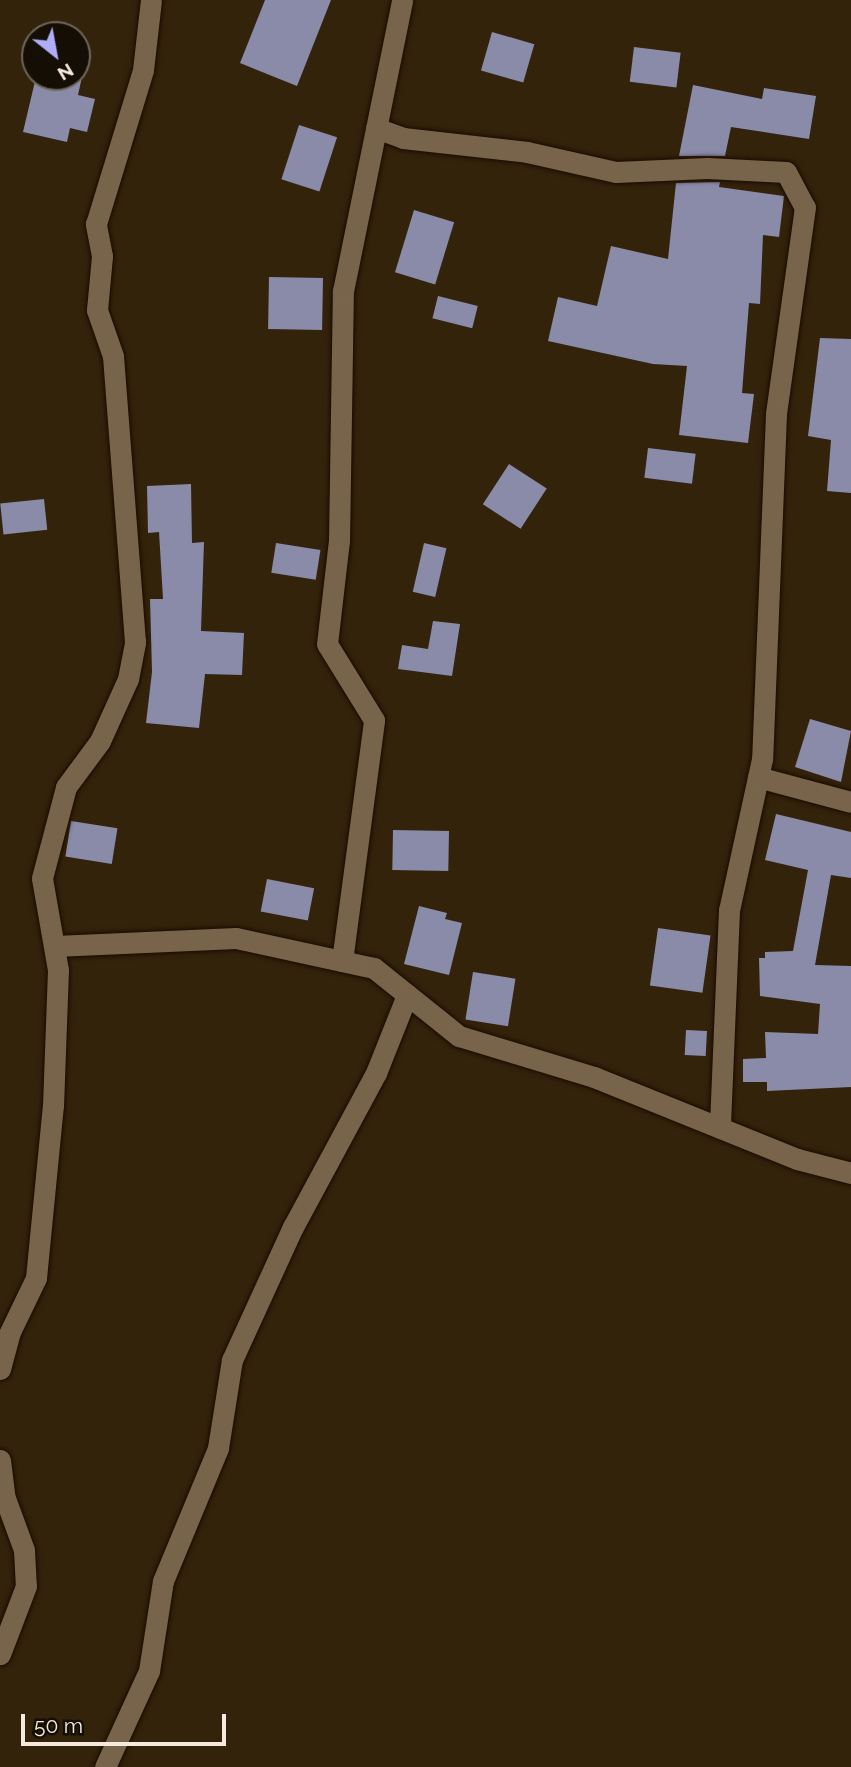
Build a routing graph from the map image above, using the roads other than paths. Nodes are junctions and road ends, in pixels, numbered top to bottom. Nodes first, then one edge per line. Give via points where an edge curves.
1 (151, 0) edge
2 (402, 0) edge
3 (376, 128) junction
4 (758, 777) junction
5 (851, 802) edge
6 (55, 946) junction
7 (342, 961) junction
8 (407, 995) junction
9 (719, 1128) junction
10 (851, 1173) edge
11 (0, 1369) edge
12 (0, 1460) edge
13 (0, 1654) edge
14 (105, 1767) edge

1 - 6 street via 143,70 96,224 102,256 97,310 113,356 135,642 128,679 100,741 66,787 51,832 41,878
2 - 3 street
3 - 4 street via 403,138 527,152 616,172 707,168 786,172 797,187 805,206 776,414
3 - 7 street via 343,290 339,541 327,644 374,720
4 - 5 street
4 - 9 street via 729,910
6 - 7 street via 236,938
6 - 11 street via 53,1106 36,1278 10,1332
7 - 8 street via 374,968
8 - 9 street via 459,1036 594,1077
8 - 14 street via 376,1073 293,1227 232,1360 218,1448 163,1581 149,1671
9 - 10 street via 797,1159
12 - 13 street via 5,1498 24,1550 26,1586

